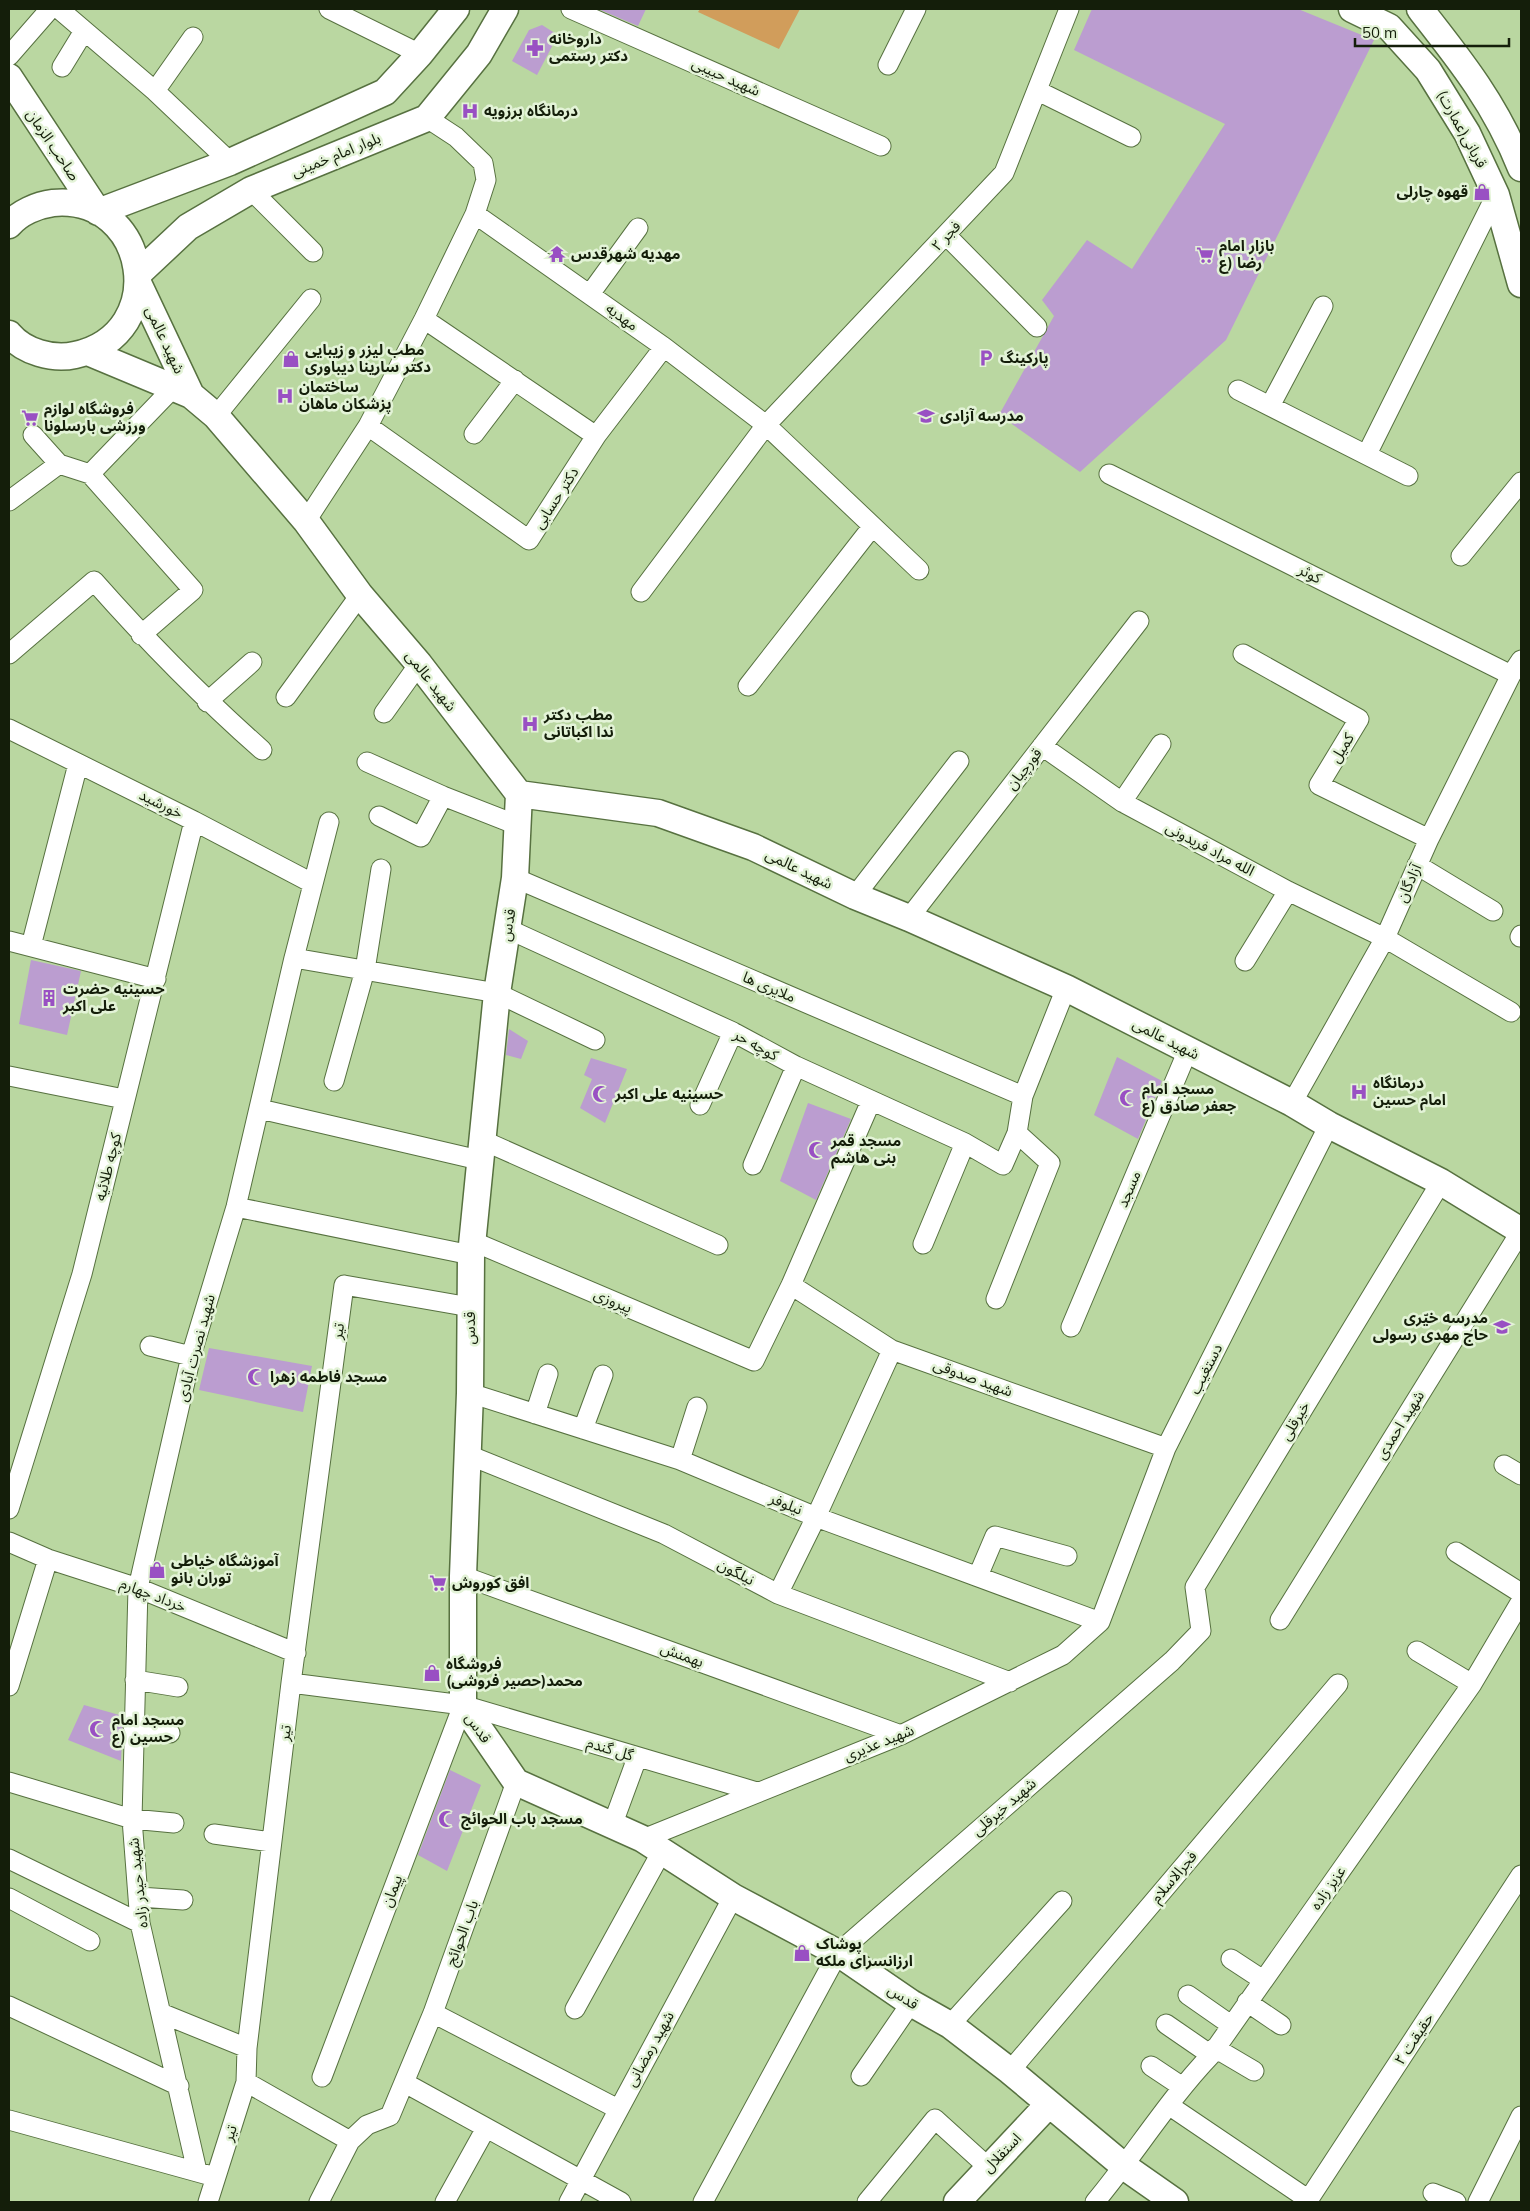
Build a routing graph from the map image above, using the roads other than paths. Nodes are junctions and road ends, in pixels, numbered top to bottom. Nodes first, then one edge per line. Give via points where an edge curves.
1 (50, 9) edge
2 (58, 9) edge
3 (329, 9) edge
4 (456, 9) edge
5 (505, 9) edge
6 (571, 9) edge
7 (916, 9) edge
8 (1069, 9) edge
9 (1352, 9) edge
10 (1420, 9) edge
11 (1396, 18) edge
12 (84, 31) junction
13 (193, 37) dead end
14 (420, 54) junction
15 (9, 56) edge
16 (888, 66) dead end
17 (62, 67) dead end
18 (9, 77) edge
19 (155, 91) junction
20 (1038, 91) junction
21 (427, 118) junction
22 (1132, 136) dead end
23 (881, 146) dead end
24 (230, 162) junction
25 (1521, 168) edge
26 (251, 190) junction
27 (1496, 195) junction
28 (98, 212) junction
29 (475, 214) junction
30 (10, 218) edge
31 (638, 228) dead end
32 (947, 236) junction
33 (313, 252) dead end
34 (139, 279) junction
35 (1521, 284) edge
36 (590, 294) junction
37 (310, 299) dead end
38 (1322, 306) dead end
39 (424, 319) junction
40 (1037, 327) dead end
41 (9, 334) edge
42 (664, 347) junction
43 (88, 352) junction
44 (515, 380) junction
45 (1238, 390) dead end
46 (182, 392) junction
47 (1270, 406) junction
48 (216, 416) junction
49 (368, 426) junction
50 (766, 426) junction
51 (474, 434) dead end
52 (33, 435) dead end
53 (596, 436) junction
54 (1367, 454) junction
55 (59, 464) junction
56 (90, 474) junction
57 (1109, 474) dead end
58 (1408, 476) dead end
59 (1521, 482) edge
60 (9, 501) edge
61 (306, 521) junction
62 (872, 527) junction
63 (1461, 556) dead end
64 (920, 570) dead end
65 (641, 592) dead end
66 (360, 595) junction
67 (1139, 621) dead end
68 (141, 635) junction
69 (9, 654) edge
70 (1243, 654) dead end
71 (252, 662) dead end
72 (419, 664) junction
73 (1516, 667) edge
74 (748, 686) dead end
75 (286, 698) dead end
76 (207, 702) junction
77 (384, 713) dead end
78 (9, 729) edge
79 (1161, 744) dead end
80 (1042, 746) junction
81 (262, 750) dead end
82 (959, 761) dead end
83 (367, 762) dead end
84 (78, 764) junction
85 (519, 794) junction
86 (443, 796) junction
87 (1122, 802) junction
88 (379, 816) dead end
89 (194, 820) junction
90 (329, 822) dead end
91 (517, 825) junction
92 (1429, 839) junction
93 (1417, 865) junction
94 (381, 869) dead end
95 (515, 878) junction
96 (312, 882) junction
97 (1288, 891) junction
98 (855, 896) junction
99 (1493, 911) dead end
100 (909, 918) junction
101 (508, 928) junction
102 (1385, 938) junction
103 (9, 941) edge
104 (31, 946) junction
105 (294, 958) junction
106 (1245, 961) dead end
107 (365, 970) junction
108 (156, 979) junction
109 (1066, 988) junction
110 (497, 993) junction
111 (1511, 1012) dead end
112 (733, 1032) junction
113 (595, 1040) dead end
114 (1188, 1050) junction
115 (796, 1066) junction
116 (9, 1076) edge
117 (334, 1081) dead end
118 (1023, 1096) junction
119 (124, 1098) junction
120 (871, 1101) junction
121 (1292, 1103) junction
122 (700, 1105) dead end
123 (260, 1109) junction
124 (1329, 1125) junction
125 (1017, 1133) junction
126 (965, 1143) junction
127 (481, 1150) junction
128 (753, 1165) dead end
129 (1440, 1182) junction
130 (236, 1207) junction
131 (1521, 1231) edge
132 (923, 1244) dead end
133 (718, 1245) dead end
134 (472, 1248) junction
135 (791, 1285) junction
136 (996, 1299) dead end
137 (470, 1307) junction
138 (1071, 1327) dead end
139 (150, 1346) dead end
140 (892, 1350) junction
141 (191, 1356) junction
142 (548, 1374) dead end
143 (603, 1374) dead end
144 (470, 1393) junction
145 (697, 1407) dead end
146 (535, 1414) junction
147 (583, 1429) junction
148 (1166, 1448) junction
149 (466, 1454) junction
150 (680, 1460) junction
151 (1504, 1465) dead end
152 (1521, 1475) edge
153 (9, 1509) edge
154 (816, 1517) junction
155 (9, 1542) edge
156 (1456, 1552) dead end
157 (1067, 1556) dead end
158 (48, 1559) junction
159 (463, 1576) junction
160 (978, 1576) junction
161 (138, 1588) junction
162 (1521, 1593) edge
163 (778, 1594) junction
164 (1521, 1601) edge
165 (1280, 1620) dead end
166 (1100, 1622) junction
167 (1417, 1651) dead end
168 (296, 1653) junction
169 (1172, 1661) joint
170 (135, 1680) junction
171 (1010, 1682) junction
172 (292, 1683) junction
173 (1338, 1684) dead end
174 (1472, 1684) junction
175 (9, 1686) edge
176 (178, 1687) dead end
177 (463, 1705) junction
178 (133, 1726) junction
179 (170, 1733) dead end
180 (901, 1735) junction
181 (637, 1758) junction
182 (9, 1782) edge
183 (516, 1782) junction
184 (757, 1792) junction
185 (132, 1819) junction
186 (174, 1823) dead end
187 (612, 1826) junction
188 (214, 1834) dead end
189 (271, 1842) junction
190 (652, 1845) junction
191 (9, 1859) edge
192 (1521, 1875) edge
193 (139, 1896) junction
194 (9, 1898) edge
195 (733, 1898) junction
196 (183, 1900) dead end
197 (1062, 1901) dead end
198 (140, 1923) junction
199 (90, 1941) dead end
200 (838, 1953) junction
201 (1231, 1959) dead end
202 (1263, 1980) junction
203 (1188, 1995) dead end
204 (1247, 2002) junction
205 (911, 2003) junction
206 (9, 2006) edge
207 (575, 2009) dead end
208 (162, 2013) junction
209 (433, 2013) junction
210 (1166, 2024) dead end
211 (950, 2025) junction
212 (1281, 2025) dead end
213 (1230, 2026) junction
214 (247, 2048) junction
215 (1213, 2051) junction
216 (1151, 2066) dead end
217 (1010, 2071) junction
218 (1254, 2071) dead end
219 (861, 2076) dead end
220 (322, 2077) dead end
221 (246, 2082) junction
222 (405, 2082) junction
223 (179, 2086) junction
224 (1181, 2086) junction
225 (1048, 2105) junction
226 (1170, 2106) junction
227 (618, 2109) junction
228 (1521, 2116) edge
229 (9, 2120) edge
230 (486, 2128) junction
231 (350, 2141) junction
232 (988, 2167) junction
233 (1125, 2167) junction
234 (197, 2171) junction
235 (216, 2178) junction
236 (581, 2179) junction
237 (1433, 2193) dead end
238 (1308, 2201) edge
239 (208, 2202) edge
240 (319, 2202) edge
241 (445, 2202) edge
242 (569, 2202) edge
243 (621, 2202) edge
244 (703, 2202) edge
245 (867, 2202) edge
246 (957, 2202) edge
247 (1095, 2202) edge
248 (1175, 2202) edge
249 (1456, 2202) edge
250 (1478, 2202) edge

1 - 15 street
2 - 12 street
3 - 14 street
4 - 14 main road
5 - 21 main road, بلوار امام خمینی via 479,54
6 - 23 street, شهید حبیبی
7 - 16 street
8 - 20 street, فجر ۲
9 - 11 main road, (عمارت)قربانی
10 - 25 main road via 1474,78 1507,133
11 - 27 main road, (عمارت)قربانی via 1467,133
12 - 17 street
12 - 19 street
13 - 19 street
14 - 24 main road via 385,92
18 - 28 main road, صاحب الزمان
19 - 24 street
20 - 22 street
20 - 32 street, فجر ۲ via 1004,173
21 - 26 main road, بلوار امام خمینی
21 - 29 street via 456,137 483,163 486,180
24 - 28 main road
26 - 33 street
26 - 34 main road, بلوار امام خمینی via 188,227
27 - 35 main road, (عمارت)قربانی
27 - 54 street
28 - 30 main road via 64,202 47,204
28 - 34 main road, شهید عالمی via 118,227 132,248
29 - 36 street, مهدیه
29 - 39 street
31 - 36 street
32 - 40 street
32 - 50 street, فجر ۲
34 - 43 main road via 134,306 124,326 108,342
34 - 46 main road, شهید عالمی
36 - 42 street, مهدیه
37 - 48 street
38 - 47 street
39 - 44 street
39 - 49 street
41 - 43 main road via 29,349 48,355 69,356
42 - 50 street, مهدیه
42 - 53 street, دکتر حسابی
43 - 46 main road, شهید عالمی
44 - 51 street
44 - 53 street
45 - 47 street
46 - 48 main road, شهید عالمی
46 - 56 street
47 - 54 street
48 - 61 main road, شهید عالمی
49 - 53 street, دکتر حسابی via 529,540
49 - 61 street
50 - 62 street, مهدیه
50 - 65 street, فجر ۲
52 - 55 street
54 - 58 street
55 - 56 street
55 - 60 street
56 - 68 street via 194,590
57 - 73 street, کوثر
59 - 63 street
61 - 66 main road, شهید عالمی
62 - 64 street, مهدیه
62 - 74 street
66 - 72 main road, شهید عالمی
66 - 75 street
67 - 80 street, قورچیان
68 - 69 street via 94,581
68 - 76 street
70 - 92 street, کمیل via 1359,719 1319,785
71 - 76 street
72 - 77 street
72 - 85 main road, شهید عالمی
73 - 92 street, آزادگان
76 - 81 street
78 - 84 street, خورشید
79 - 87 street
80 - 87 street, الله مراد فریدونی
80 - 100 street, قورچیان
82 - 98 street
83 - 86 street
84 - 89 street, خورشید
84 - 104 street
85 - 91 main road, قدس
85 - 98 main road, شهید عالمی via 658,813 753,847
86 - 88 street via 421,837
86 - 91 street
87 - 97 street, الله مراد فریدونی
89 - 96 street, خورشید
89 - 108 street, کوچه طلائیه
90 - 96 street, شهید نصرت آبادی
91 - 95 main road, قدس
92 - 93 street, آزادگان
93 - 99 street
93 - 102 street, آزادگان
94 - 107 street
95 - 101 main road, قدس
95 - 118 street, ملایری ها
96 - 105 street, شهید نصرت آبادی
97 - 102 street, الله مراد فریدونی
97 - 106 street
98 - 100 main road, شهید عالمی
100 - 109 main road, شهید عالمی
101 - 110 main road, قدس
101 - 112 street, کوچه حر
102 - 111 street, الله مراد فریدونی
102 - 121 street, آزادگان
103 - 104 street
104 - 108 street
105 - 107 street
105 - 123 street, شهید نصرت آبادی
107 - 110 street
107 - 117 street
108 - 119 street, کوچه طلائیه
109 - 114 main road, شهید عالمی
109 - 118 street
110 - 113 street
110 - 127 main road, قدس
112 - 115 street, کوچه حر
112 - 122 street
114 - 121 main road, شهید عالمی
114 - 138 street, مسجد
115 - 120 street, کوچه حر
115 - 128 street
116 - 119 street
118 - 125 street
119 - 153 street, کوچه طلائیه via 82,1274
120 - 126 street, کوچه حر
120 - 135 street
121 - 124 main road, شهید عالمی
123 - 127 street
123 - 130 street, شهید نصرت آبادی
124 - 129 main road, شهید عالمی
124 - 148 street, دستغیب
125 - 126 street, کوچه حر via 1003,1165
125 - 136 street via 1050,1163
126 - 132 street
127 - 133 street
127 - 134 main road, قدس
129 - 131 main road, شهید عالمی
129 - 169 street, خیرقلی via 1195,1587 1201,1632
130 - 134 street, پیروزی
130 - 141 street, شهید نصرت آبادی
131 - 165 street, شهید احمدی
134 - 135 street, پیروزی via 754,1361
134 - 137 main road, قدس
135 - 140 street, شهید صدوقی
137 - 144 main road, قدس
137 - 168 street, تیر via 344,1285
139 - 141 street
140 - 148 street, شهید صدوقی
140 - 154 street
141 - 161 street, شهید نصرت آبادی
142 - 146 street
143 - 147 street
144 - 146 street, نیلوفر
144 - 149 main road, قدس
145 - 150 street
146 - 147 street, نیلوفر
147 - 150 street, نیلوفر
148 - 166 street, دستغیب
149 - 159 main road, قدس
149 - 163 street, نیلگون via 664,1534
150 - 154 street, نیلوفر
151 - 152 street
154 - 160 street, نیلوفر
154 - 163 street
155 - 158 street, خرداد چهارم
156 - 162 street
157 - 160 street via 995,1536
158 - 161 street, خرداد چهارم
158 - 175 street
159 - 177 main road, قدس
159 - 180 street, بهمنش
160 - 166 street, نیلوفر
161 - 168 street, خرداد چهارم
161 - 170 street, شهید حیدر زاده
163 - 171 street, نیلگون
164 - 174 street, عزیز زاده
166 - 171 street, شهید عذیری via 1063,1655
167 - 174 street
168 - 172 street, تیر
169 - 200 street, شهید خیرقلی
170 - 176 street
170 - 178 street, شهید حیدر زاده
171 - 180 street, شهید عذیری
172 - 177 street, گل گندم
172 - 189 street, تیر
173 - 217 street, فجرالاسلام
174 - 202 street, عزیز زاده
177 - 181 street, گل گندم
177 - 183 main road, قدس
177 - 220 street, پیمان
178 - 179 street
178 - 185 street, شهید حیدر زاده
180 - 184 street, شهید عذیری
181 - 184 street, گل گندم
181 - 187 street
182 - 185 street
183 - 187 main road, قدس
183 - 209 street, باب الحوائج
184 - 190 street, شهید عذیری
185 - 186 street
185 - 193 street, شهید حیدر زاده
187 - 190 main road, قدس
188 - 189 street
189 - 214 street, تیر
190 - 195 main road, قدس
190 - 207 street
191 - 198 street
192 - 238 street, حقیقت ۲
193 - 196 street
193 - 198 street, شهید حیدر زاده
194 - 199 street
195 - 200 main road, قدس
195 - 227 street, شهید رمضانی
197 - 211 street
198 - 208 street, شهید حیدر زاده
200 - 205 main road, قدس
200 - 244 street
201 - 202 street
202 - 204 street, عزیز زاده
203 - 213 street
204 - 212 street
204 - 213 street, عزیز زاده
205 - 211 main road, قدس
205 - 219 street
206 - 223 street
208 - 214 street
208 - 223 street, شهید حیدر زاده
209 - 222 street, باب الحوائج
209 - 227 street
210 - 215 street
211 - 217 main road, قدس
213 - 215 street, عزیز زاده
214 - 221 street, تیر
215 - 218 street
215 - 224 street, عزیز زاده
216 - 224 street
217 - 225 main road, قدس
221 - 231 street
221 - 235 street, تیر
222 - 230 street
222 - 231 street, باب الحوائج via 390,2116 367,2125
223 - 234 street, شهید حیدر زاده
224 - 226 street, عزیز زاده
225 - 232 main road, استقلال
225 - 233 main road, قدس
226 - 233 street, عزیز زاده
226 - 238 street
227 - 236 street, شهید رمضانی
228 - 250 street
229 - 234 street
230 - 236 street
230 - 241 street
231 - 240 street
232 - 245 street via 936,2119
232 - 246 main road, استقلال
233 - 247 street, عزیز زاده
233 - 248 main road, قدس
234 - 235 street
235 - 239 street, تیر
236 - 242 street, شهید رمضانی
236 - 243 street
237 - 249 street

